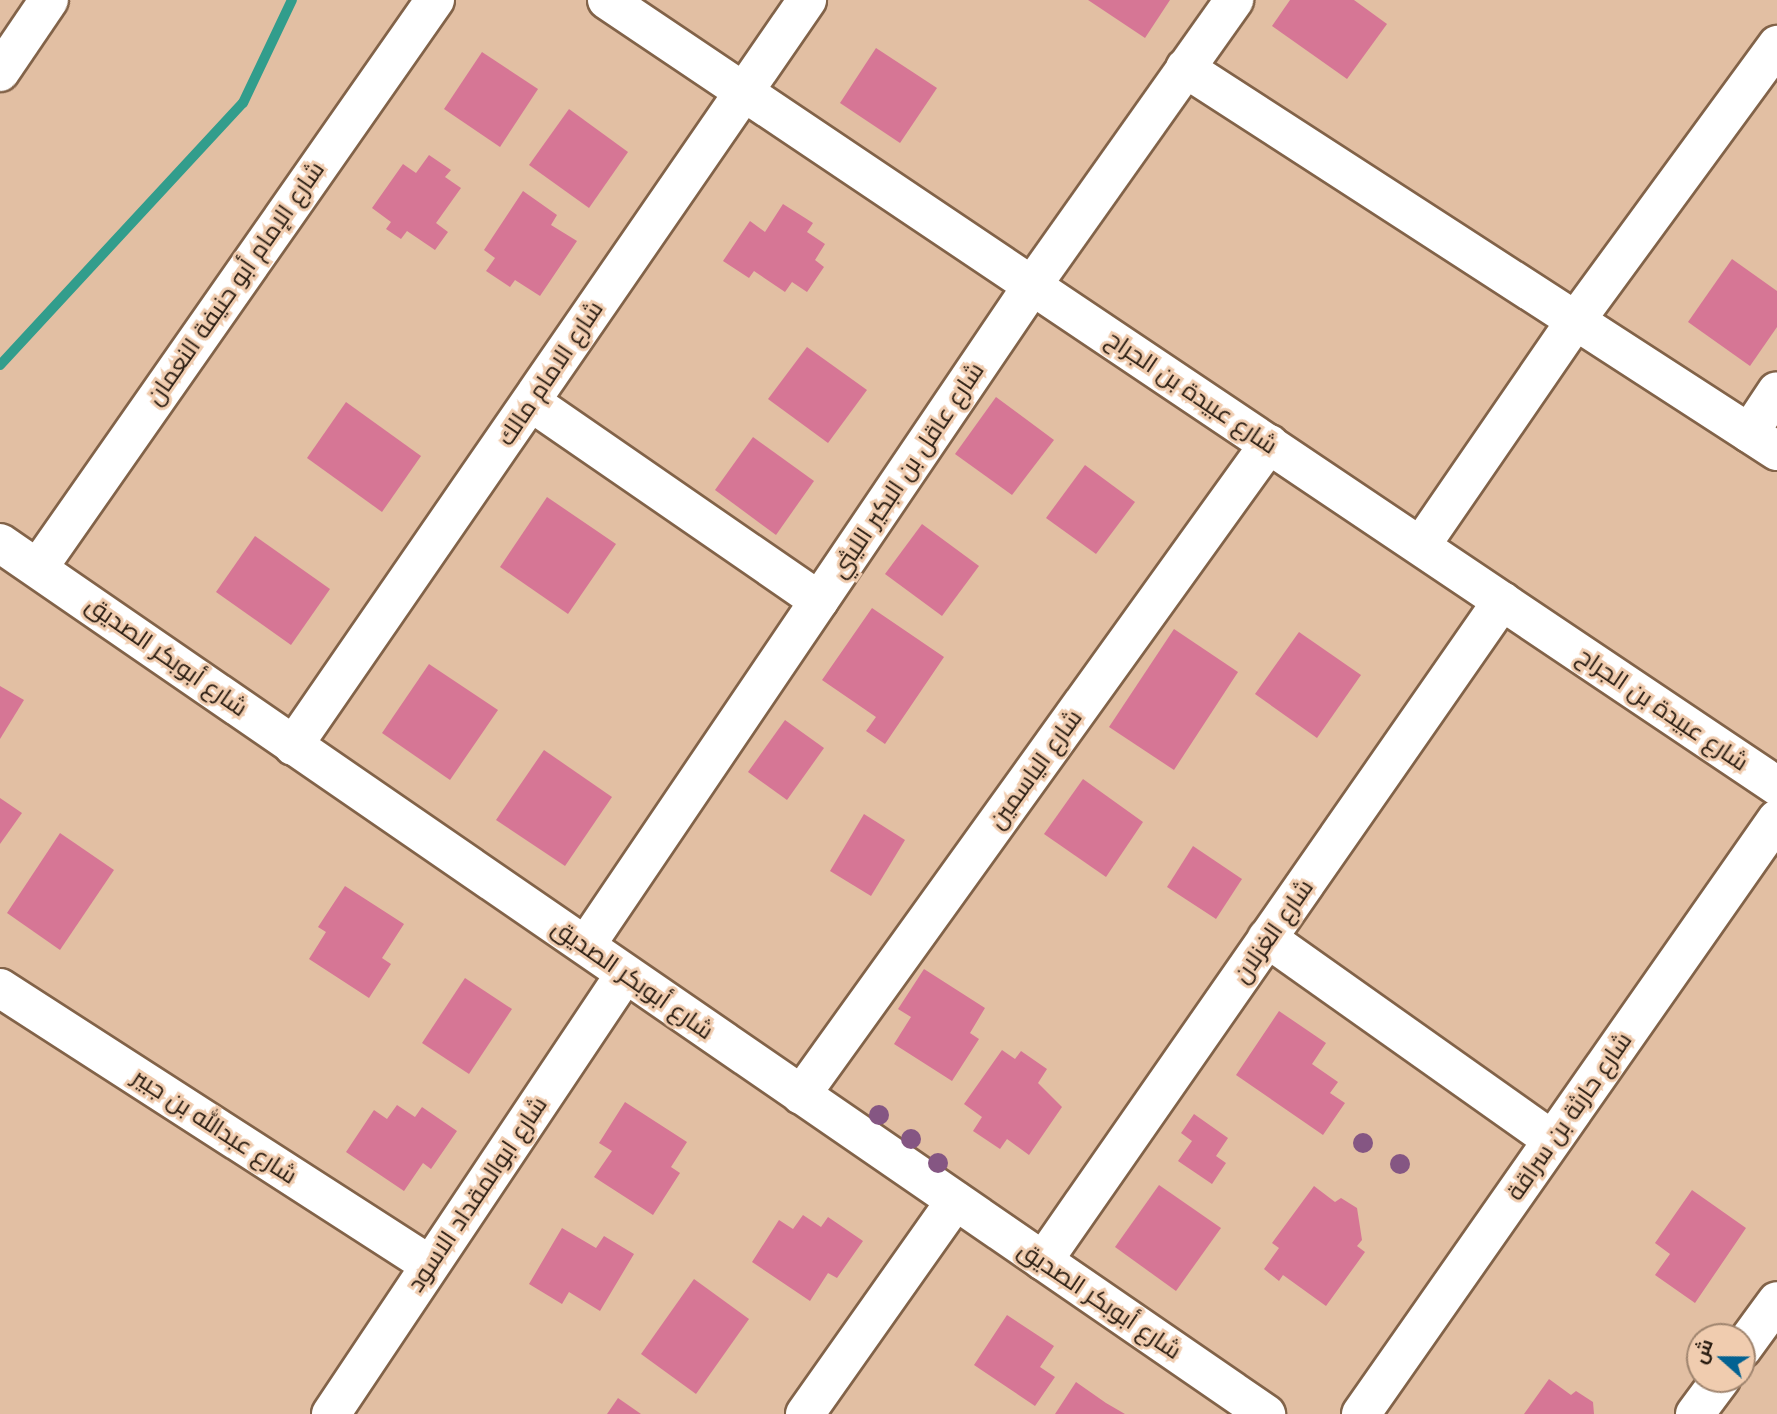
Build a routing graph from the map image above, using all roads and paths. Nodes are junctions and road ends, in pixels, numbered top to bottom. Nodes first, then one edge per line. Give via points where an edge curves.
1 (50, 0) edge
2 (435, 0) edge
3 (607, 0) edge
4 (807, 0) edge
5 (1234, 0) edge
6 (1777, 45) edge
7 (1185, 68) junction
8 (0, 72) edge
9 (742, 89) junction
10 (1032, 285) junction
11 (1576, 320) junction
12 (1777, 391) edge
13 (531, 402) junction
14 (1763, 442) edge
15 (1269, 444) junction
16 (0, 543) edge
17 (1422, 544) junction
18 (38, 568) junction
19 (819, 601) junction
20 (1502, 601) junction
21 (293, 746) junction
22 (1777, 786) edge
23 (1777, 818) edge
24 (1267, 938) junction
25 (586, 945) junction
26 (625, 974) junction
27 (0, 988) edge
28 (801, 1095) junction
29 (1552, 1140) junction
30 (955, 1201) junction
31 (1043, 1261) junction
32 (430, 1265) junction
33 (1777, 1301) edge
34 (1756, 1330) edge
35 (1711, 1393) edge
36 (331, 1414) edge
37 (805, 1414) edge
38 (1266, 1414) edge
39 (1361, 1414) edge
40 (1695, 1414) edge

1 - 8 street
2 - 18 street, شارع الإمام أبو حنيفة النعمان
3 - 9 street, شارع عبيدة بن الجراح
4 - 9 street, شارع الامام مالك
5 - 7 street, شارع عاقل بن البكير الليثي
6 - 11 street
7 - 10 street, شارع عاقل بن البكير الليثي
7 - 11 street
9 - 10 street, شارع عبيدة بن الجراح
9 - 13 street, شارع الامام مالك
10 - 15 street, شارع عبيدة بن الجراح
10 - 19 street, شارع عاقل بن البكير الليثي
11 - 14 street
11 - 17 street
12 - 14 street
13 - 19 street
13 - 21 street, شارع الامام مالك
15 - 17 street, شارع عبيدة بن الجراح
15 - 28 street, شارع الياسمين
16 - 18 street, شارع أبوبكر الصديق
17 - 20 street, شارع عبيدة بن الجراح
18 - 21 street, شارع أبوبكر الصديق
19 - 25 street, شارع عاقل بن البكير الليثي
20 - 22 street, شارع عبيدة بن الجراح
20 - 24 street, شارع الغزلان
21 - 25 street, شارع أبوبكر الصديق
23 - 29 street, شارع حارثة بن سراقة
24 - 29 street
24 - 31 street, شارع الغزلان
25 - 26 street, شارع أبوبكر الصديق
26 - 28 street, شارع أبوبكر الصديق
26 - 32 street, شارع ابوالمقداد الاسود
27 - 32 street, شارع عبدالله بن جبير
28 - 30 street, شارع أبوبكر الصديق
29 - 39 street, شارع حارثة بن سراقة
30 - 31 street, شارع أبوبكر الصديق
30 - 37 street
31 - 38 street, شارع أبوبكر الصديق
32 - 36 street, شارع ابوالمقداد الاسود
33 - 34 street
35 - 40 street

